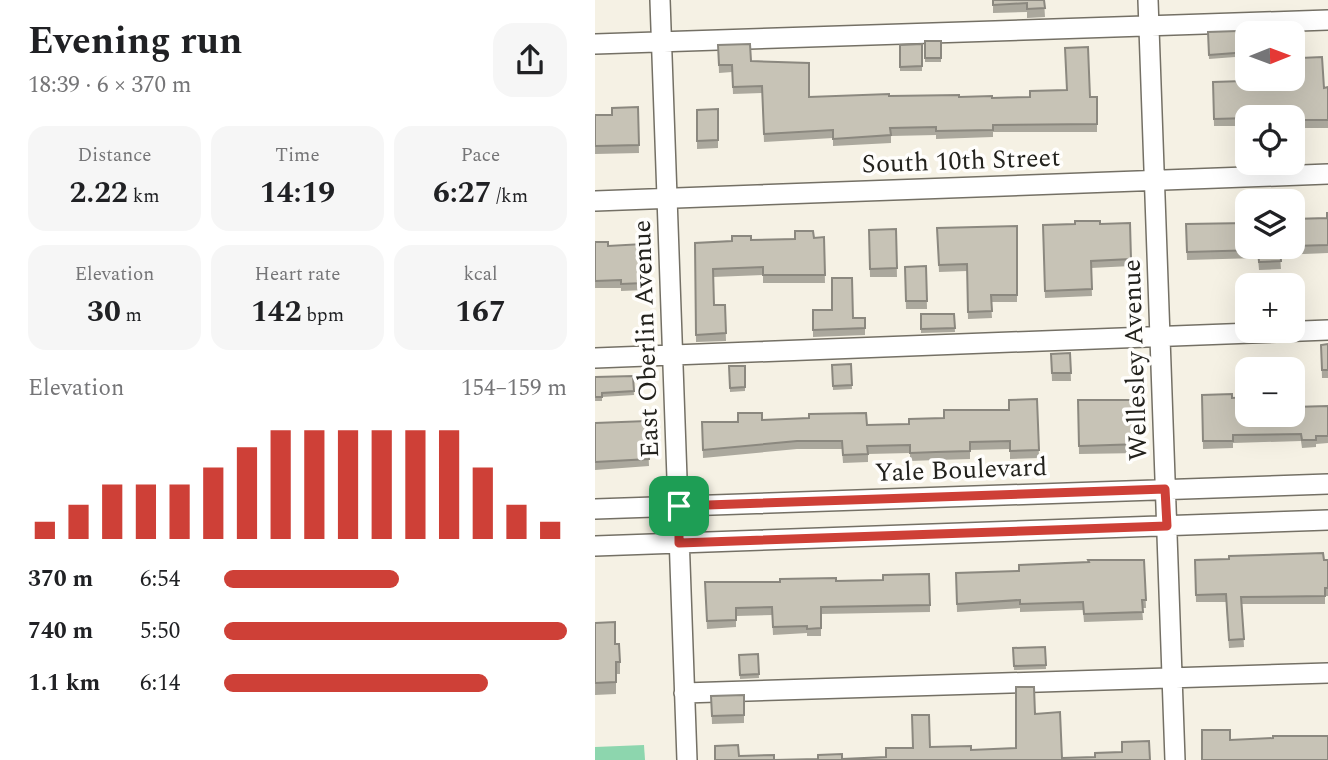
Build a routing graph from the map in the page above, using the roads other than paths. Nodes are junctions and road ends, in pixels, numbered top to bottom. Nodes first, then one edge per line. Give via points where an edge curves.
1 (660, 0) edge
2 (1148, 0) edge
3 (1328, 20) edge
4 (1149, 26) junction
5 (661, 42) junction
6 (595, 44) edge
7 (1328, 174) edge
8 (1156, 181) junction
9 (667, 198) junction
10 (595, 201) edge
11 (1328, 330) edge
12 (1161, 335) junction
13 (673, 355) junction
14 (595, 358) edge
15 (1328, 484) edge
16 (1165, 489) junction
17 (679, 506) junction
18 (595, 509) edge
19 (1328, 520) edge
20 (1167, 526) junction
21 (679, 543) junction
22 (595, 546) edge
23 (1328, 673) edge
24 (1172, 678) junction
25 (684, 693) junction
26 (687, 760) edge
27 (1175, 760) edge

1 - 5 street, East Oberlin Avenue
2 - 4 street, Wellesley Avenue
3 - 4 street
4 - 5 street
4 - 8 street, Wellesley Avenue
5 - 6 street
5 - 9 street, East Oberlin Avenue
7 - 8 street, South 10th Street
8 - 9 street, South 10th Street
8 - 12 street, Wellesley Avenue
9 - 10 street, South 10th Street
9 - 13 street, East Oberlin Avenue
11 - 12 street
12 - 13 street
12 - 16 street, Wellesley Avenue
13 - 14 street
13 - 17 street, East Oberlin Avenue
15 - 16 street, Yale Boulevard
16 - 17 street, Yale Boulevard
16 - 20 street, Wellesley Avenue
17 - 18 street, Yale Boulevard
17 - 21 street, East Oberlin Avenue
19 - 20 street
20 - 21 street
20 - 24 street, Wellesley Avenue
21 - 22 street
21 - 25 street, East Oberlin Avenue
23 - 24 street
24 - 25 street
24 - 27 street, Wellesley Avenue
25 - 26 street, East Oberlin Avenue

